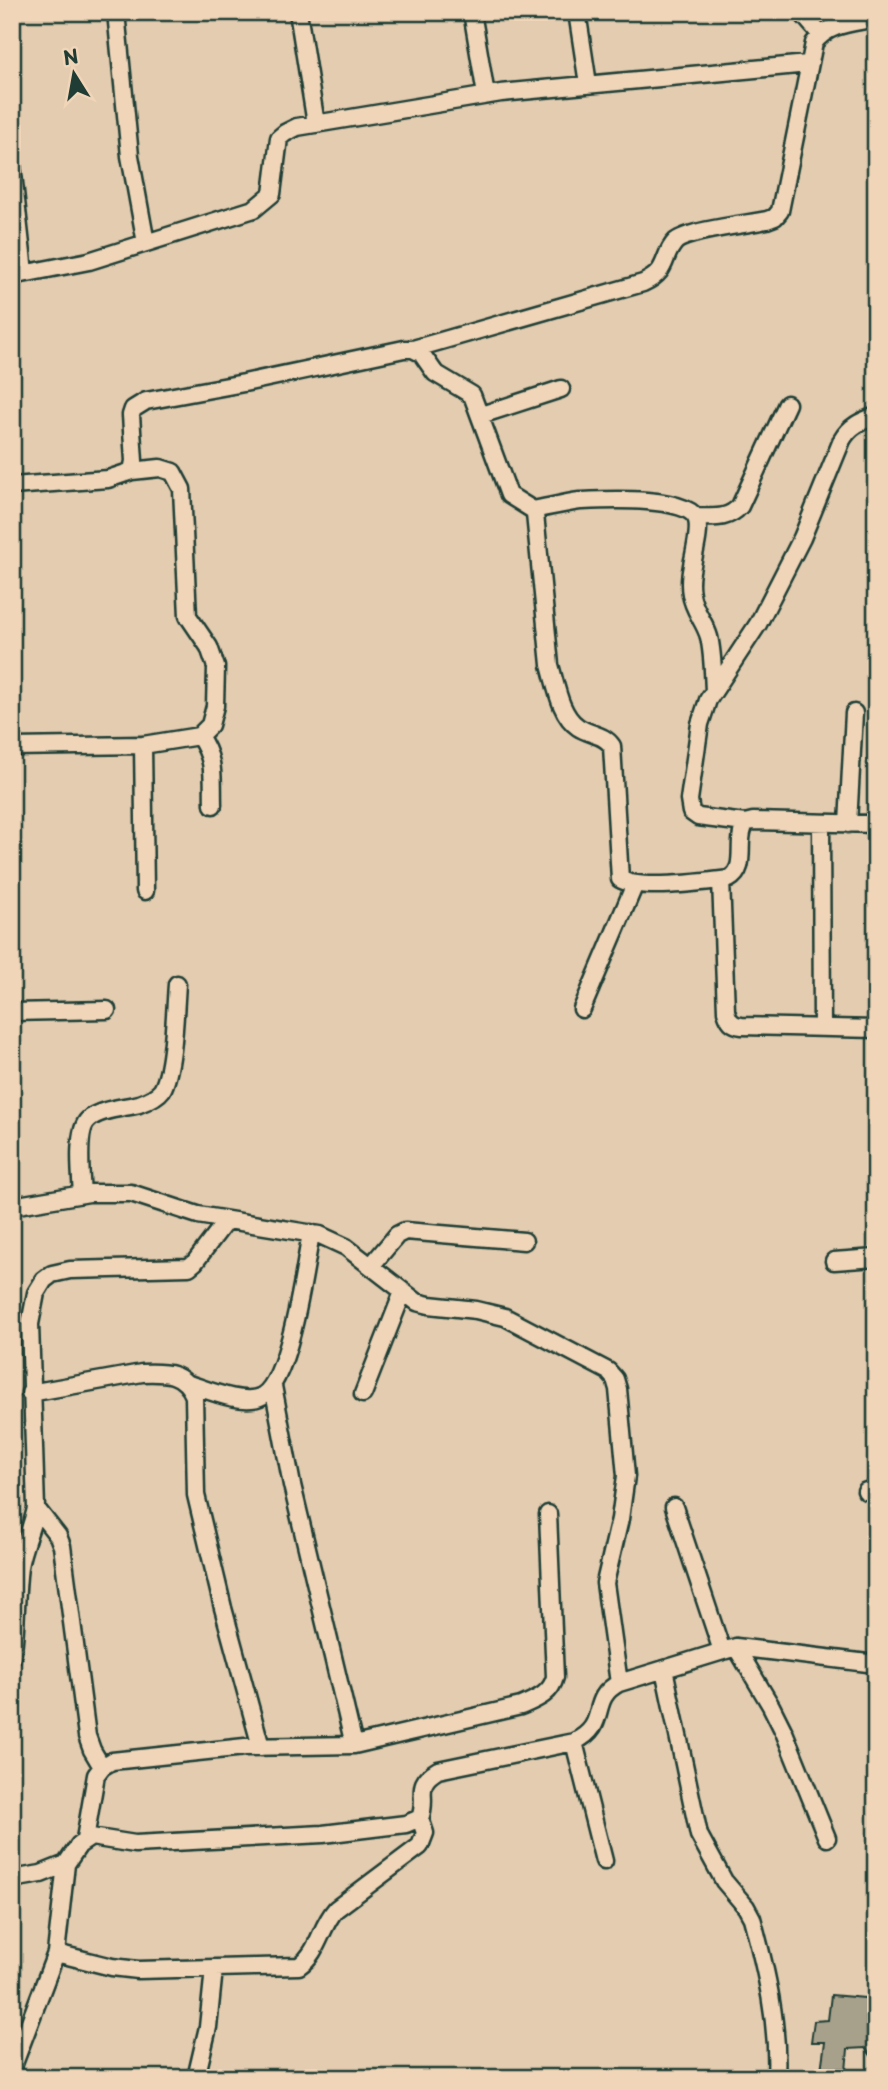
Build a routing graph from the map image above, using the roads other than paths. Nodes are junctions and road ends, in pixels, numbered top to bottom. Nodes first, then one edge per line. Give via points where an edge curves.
1 (116, 12) edge
2 (298, 12) edge
3 (472, 12) edge
4 (577, 12) edge
5 (801, 12) edge
6 (876, 18) edge
7 (820, 34) junction
8 (808, 64) junction
9 (588, 84) junction
10 (486, 95) junction
11 (316, 124) junction
12 (12, 165) edge
13 (146, 243) junction
14 (18, 274) edge
15 (413, 349) junction
16 (561, 388) dead end
17 (787, 404) dead end
18 (481, 415) junction
19 (876, 415) edge
20 (132, 471) junction
21 (12, 485) edge
22 (525, 505) junction
23 (696, 517) junction
24 (714, 691) junction
25 (854, 713) dead end
26 (199, 736) junction
27 (143, 745) junction
28 (12, 747) edge
29 (213, 805) dead end
30 (745, 823) junction
31 (821, 823) junction
32 (848, 824) junction
33 (876, 824) edge
34 (721, 880) junction
35 (635, 884) junction
36 (145, 891) dead end
37 (177, 984) dead end
38 (582, 1009) dead end
39 (107, 1010) dead end
40 (12, 1012) edge
41 (822, 1028) junction
42 (876, 1029) edge
43 (82, 1194) junction
44 (12, 1206) edge
45 (226, 1221) junction
46 (311, 1233) junction
47 (524, 1241) dead end
48 (876, 1258) edge
49 (834, 1261) dead end
50 (372, 1266) junction
51 (403, 1292) junction
52 (189, 1384) junction
53 (273, 1386) junction
54 (30, 1393) junction
55 (363, 1394) dead end
56 (674, 1507) dead end
57 (36, 1508) junction
58 (548, 1514) dead end
59 (17, 1554) edge
60 (729, 1649) junction
61 (12, 1657) edge
62 (876, 1664) edge
63 (664, 1669) junction
64 (619, 1683) junction
65 (574, 1742) junction
66 (354, 1745) junction
67 (261, 1747) junction
68 (102, 1767) junction
69 (420, 1818) junction
70 (827, 1838) dead end
71 (85, 1839) junction
72 (604, 1861) dead end
73 (66, 1864) junction
74 (12, 1879) edge
75 (56, 1953) junction
76 (214, 1969) junction
77 (12, 2069) edge
78 (196, 2078) edge
79 (776, 2078) edge

1 - 13 street via 130,156
2 - 11 street
3 - 10 street
4 - 9 street
5 - 7 street
6 - 7 street
7 - 8 street
8 - 9 street
8 - 15 street via 782,202 775,217 677,240 662,270 643,283
9 - 10 street
10 - 11 street
11 - 13 street via 298,127 279,138 272,194 254,209
12 - 14 street
13 - 14 street via 89,261
15 - 18 street via 435,373 472,395
15 - 20 street via 146,401 131,415
16 - 18 street
17 - 23 street via 740,506 724,517
18 - 22 street via 507,490
19 - 24 street via 848,430 802,538 758,624
20 - 21 street via 108,478
20 - 26 street via 160,468 173,472 182,489 188,616 216,667 215,706 210,725
22 - 23 street via 663,502 690,510
22 - 35 street via 555,683 569,720 612,746 618,869 620,879
23 - 24 street via 689,579 694,609 709,638
24 - 30 street via 700,724 689,809 698,817
25 - 32 street
26 - 27 street
26 - 29 street via 212,764
27 - 28 street
27 - 36 street
30 - 31 street
30 - 34 street via 740,867 736,876
31 - 32 street
31 - 41 street
32 - 33 street
34 - 35 street
34 - 41 street via 729,1020 742,1026
35 - 38 street
37 - 43 street via 161,1091 151,1099 88,1120 81,1142
39 - 40 street
41 - 42 street
43 - 44 street
43 - 45 street via 131,1193
45 - 46 street
45 - 54 street via 189,1267 70,1269 44,1280 36,1293 30,1324
46 - 50 street via 346,1247
46 - 53 street via 288,1351
47 - 50 street via 405,1231
48 - 49 street
50 - 51 street
51 - 55 street
51 - 64 street via 429,1305 505,1317 608,1371 615,1379 626,1476 605,1583
52 - 53 street via 249,1399
52 - 54 street via 178,1377 151,1373
52 - 67 street via 194,1396 196,1495
53 - 66 street
54 - 57 street
56 - 60 street
57 - 59 street via 31,1532
57 - 68 street via 62,1546 88,1736
58 - 66 street via 552,1687 521,1706
59 - 61 street
60 - 62 street via 765,1649
60 - 63 street
60 - 70 street via 771,1706
63 - 64 street
63 - 79 street via 699,1835 724,1881 752,1918 775,2021
64 - 65 street via 603,1697 592,1730
65 - 69 street via 438,1770 423,1784
65 - 72 street
66 - 67 street
67 - 68 street via 134,1758
68 - 71 street via 96,1775
69 - 71 street via 406,1824 323,1834 135,1844
69 - 76 street via 425,1832 420,1846 336,1909 306,1961 290,1967
71 - 73 street
73 - 74 street
73 - 75 street
75 - 76 street via 138,1970
75 - 77 street
76 - 78 street via 208,2027

